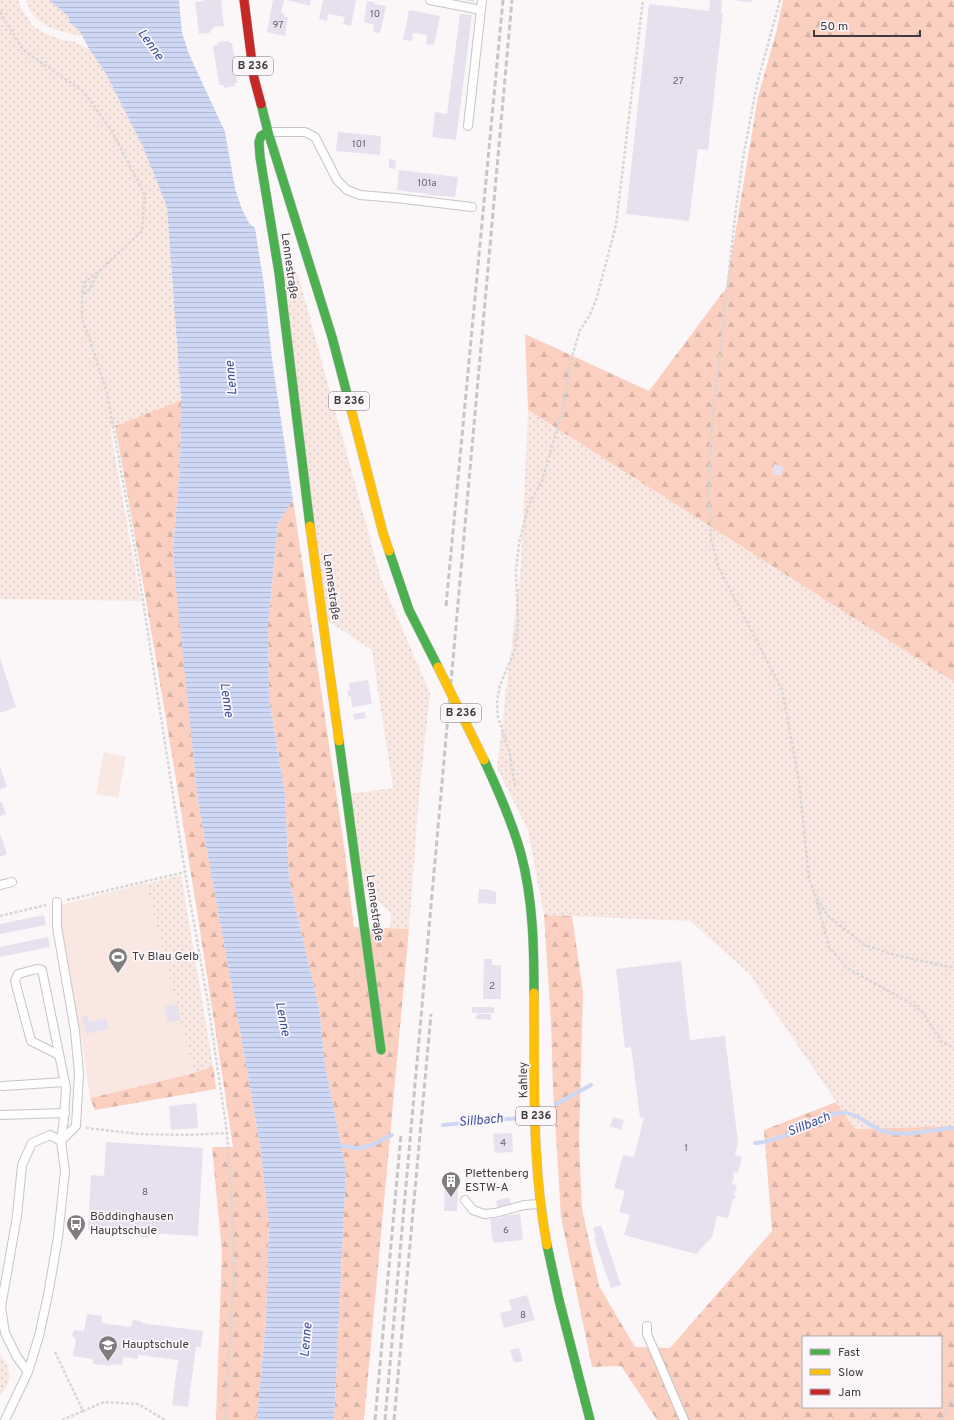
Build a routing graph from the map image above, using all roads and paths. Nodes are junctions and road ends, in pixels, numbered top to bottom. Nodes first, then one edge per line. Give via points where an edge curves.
1 (244, 0) edge
2 (430, 0) edge
3 (482, 0) edge
4 (643, 0) edge
5 (780, 0) edge
6 (481, 10) junction
7 (0, 12) edge
8 (468, 126) dead end
9 (268, 132) junction
10 (472, 207) dead end
11 (98, 272) junction
12 (82, 294) junction
13 (515, 787) dead end
14 (507, 808) joint
15 (185, 872) junction
16 (12, 882) dead end
17 (0, 885) edge
18 (817, 899) junction
19 (57, 902) junction
20 (0, 916) edge
21 (954, 968) edge
22 (954, 1048) edge
23 (381, 1050) dead end
24 (59, 1055) junction
25 (65, 1082) junction
26 (3, 1086) dead end
27 (65, 1113) junction
28 (0, 1115) edge
29 (76, 1126) junction
30 (227, 1133) junction
31 (61, 1141) junction
32 (465, 1200) dead end
33 (541, 1204) junction
34 (647, 1326) dead end
35 (55, 1352) dead end
36 (28, 1372) junction
37 (954, 1397) edge
38 (83, 1410) junction
39 (5, 1420) edge
40 (62, 1420) edge
41 (165, 1420) edge
42 (225, 1420) edge
43 (590, 1420) edge
44 (684, 1420) edge
45 (942, 1420) edge

1 - 9 main road, Lennestraße / B 236 via 254,78
2 - 6 lane
3 - 6 lane
4 - 13 path via 616,225 597,297 575,345 562,412 542,481 529,504 520,543 516,571 518,622 515,650 500,685 497,702 498,717 510,755
5 - 18 path via 757,84 735,217 710,442 709,508 711,538 718,566 782,690 799,781 809,879
6 - 8 lane
7 - 11 path via 23,50 84,92 113,133 145,195 142,231
9 - 10 lane via 304,132 315,137 337,180 347,190 360,195
9 - 14 main road, Lennestraße / B 236, bridge via 332,336 383,533 410,610
9 - 23 main road, Lennestraße via 261,136 259,142 260,157 279,273
11 - 12 path via 90,289
11 - 12 path via 85,282
12 - 15 path via 82,320 107,393 134,543
14 - 33 main road, Kahley / B 236 via 527,884 534,946 537,1149
15 - 19 path
15 - 30 path
16 - 17 lane
18 - 21 path via 828,916 865,945 895,955
18 - 22 path via 829,947 847,968 912,1004 923,1013 942,1042
19 - 20 path
19 - 29 lane via 56,927 75,1031 78,1066
24 - 24 lane via 42,970 18,974 15,980 31,1041
24 - 25 lane
25 - 26 lane
25 - 27 lane
27 - 28 lane
27 - 31 lane
29 - 30 path via 139,1134
29 - 31 lane
30 - 42 path via 234,1281
31 - 36 lane via 65,1171 58,1237 39,1336
31 - 36 lane via 50,1135 32,1143 22,1166 17,1216 2,1307 5,1332 17,1357
32 - 33 lane via 473,1210 484,1214
33 - 43 main road, Kahley / B 236 via 550,1263
34 - 44 lane via 647,1334
35 - 38 path
36 - 39 lane
37 - 45 path
38 - 40 path
38 - 41 path via 104,1402 138,1404

